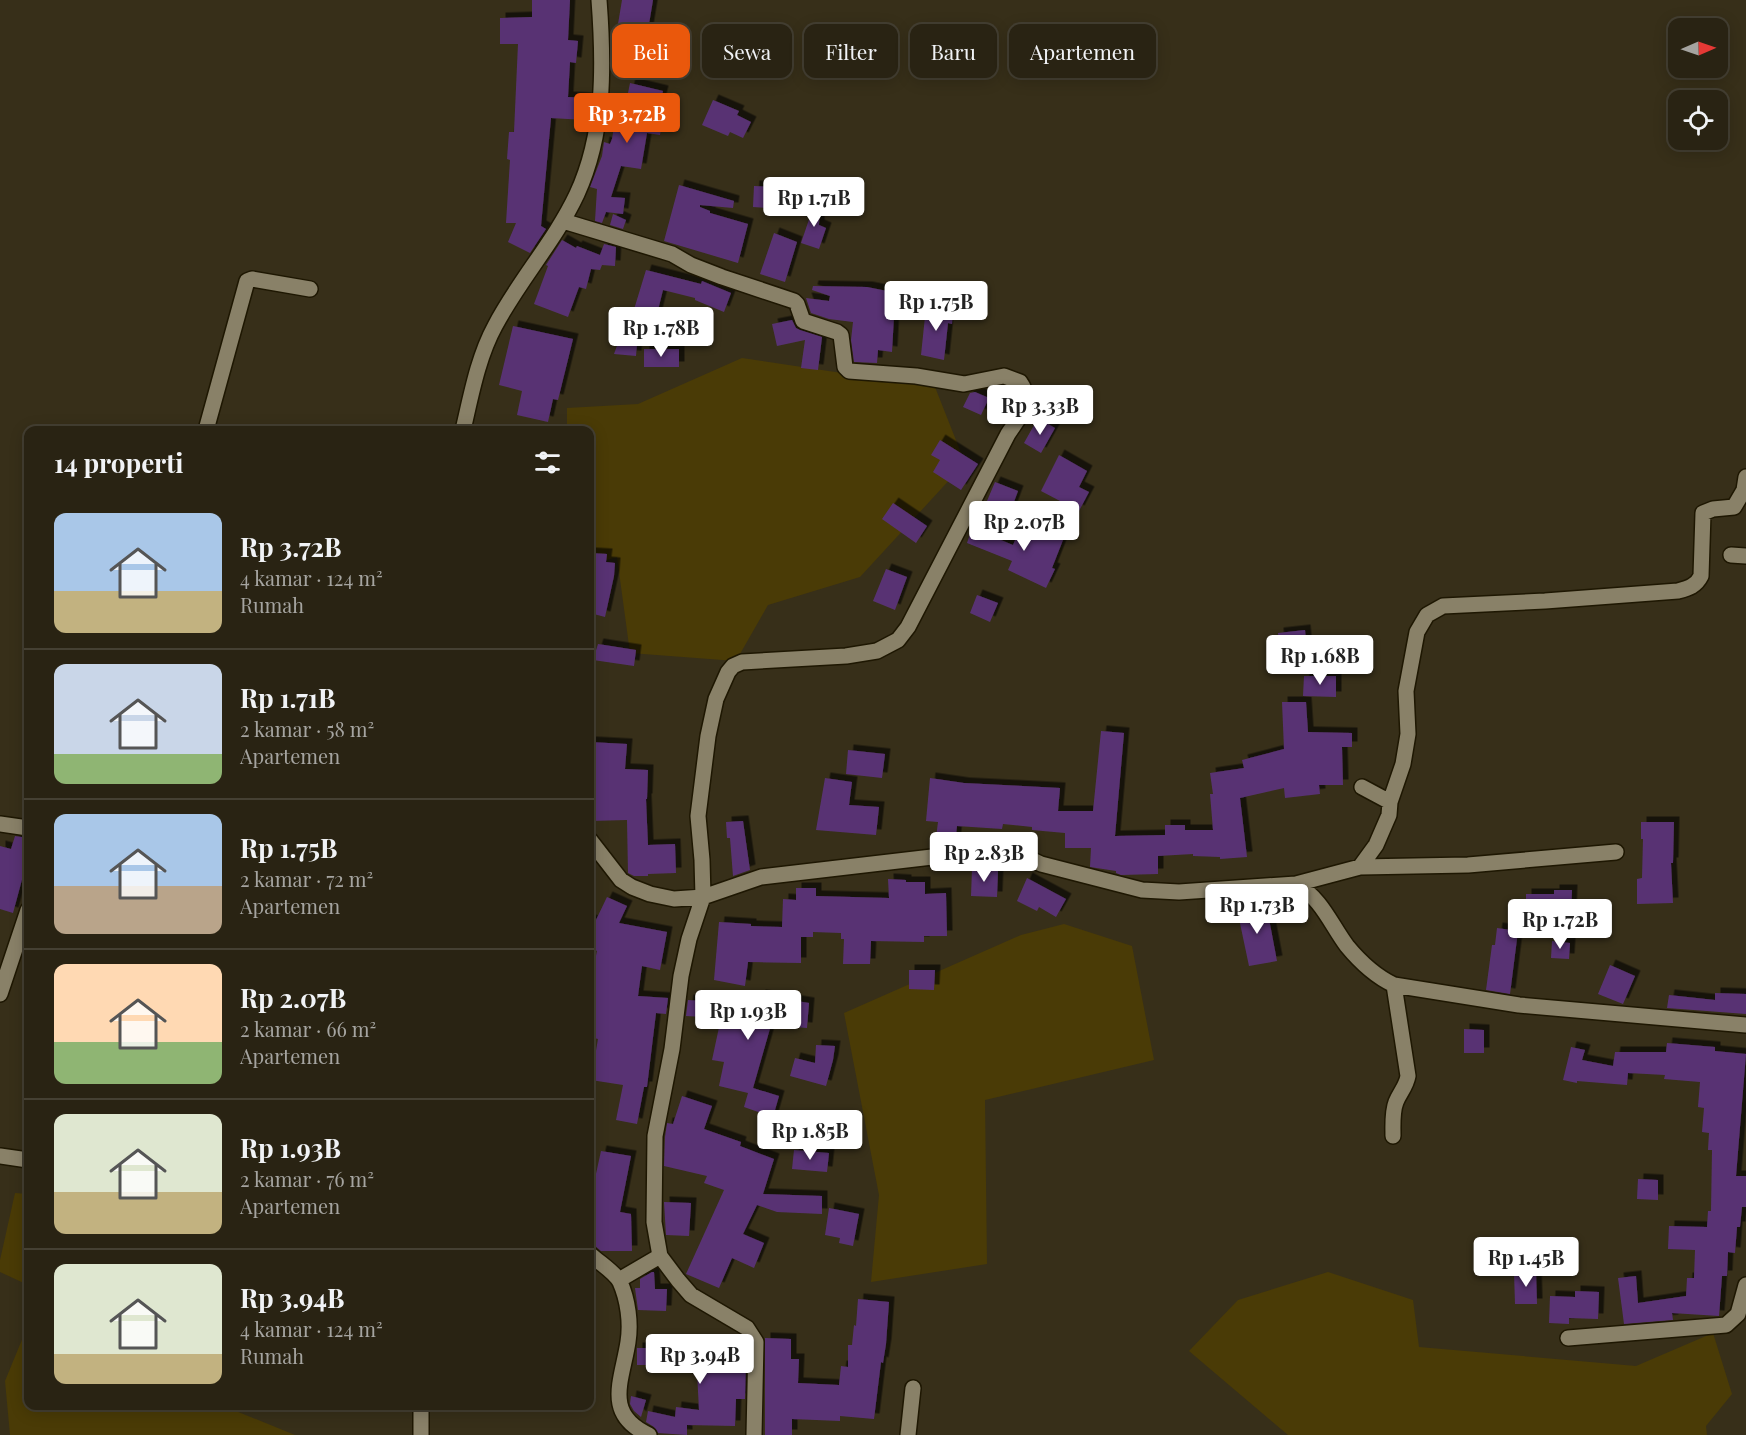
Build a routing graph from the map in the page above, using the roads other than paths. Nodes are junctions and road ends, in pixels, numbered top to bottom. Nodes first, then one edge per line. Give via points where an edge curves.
1 (600, 0) edge
2 (563, 221) junction
3 (310, 289) dead end
4 (207, 426) edge
5 (464, 426) edge
6 (1746, 477) edge
7 (1362, 787) dead end
8 (1390, 801) junction
9 (0, 824) edge
10 (24, 827) edge
11 (594, 844) edge
12 (1616, 852) dead end
13 (1360, 867) junction
14 (1296, 885) junction
15 (703, 897) junction
16 (24, 932) edge
17 (1394, 986) junction
18 (0, 994) edge
19 (1746, 1025) edge
20 (1393, 1136) dead end
21 (0, 1156) edge
22 (24, 1159) edge
23 (660, 1256) junction
24 (594, 1258) edge
25 (619, 1280) junction
26 (1746, 1285) edge
27 (1568, 1338) dead end
28 (913, 1388) dead end
29 (421, 1410) edge
30 (639, 1433) edge
31 (421, 1435) edge
32 (754, 1435) edge
33 (908, 1435) edge

1 - 2 street via 603,86 596,128 578,192
2 - 5 street via 494,327
2 - 15 street via 672,254 691,265 794,301 802,321 841,335 845,367 849,371 964,384 1004,376 1020,382 1026,395 1022,412 898,640 877,651 846,656 742,662 728,672 716,699 708,736 698,816
3 - 4 street via 247,281
6 - 8 street via 1734,507 1703,513 1701,576 1691,588 1443,606 1427,615 1417,632 1406,691 1408,734
7 - 8 street
8 - 13 street via 1389,815 1376,844
9 - 10 street
11 - 15 street via 610,868 632,887 674,899
12 - 13 street via 1468,865
13 - 14 street
14 - 15 street via 1179,892 1142,890 1041,864 1018,853 992,850 761,877
14 - 17 street via 1309,891 1348,946 1376,977
15 - 23 street via 681,976 655,1136 654,1222
16 - 18 street
17 - 19 street via 1519,1005
17 - 20 street via 1408,1076 1396,1102
21 - 22 street
23 - 25 street
23 - 32 street via 691,1295 747,1328 756,1342
24 - 25 street
25 - 30 street via 629,1320 619,1402 624,1416
26 - 27 street via 1738,1314 1726,1324
28 - 33 street
29 - 31 street

